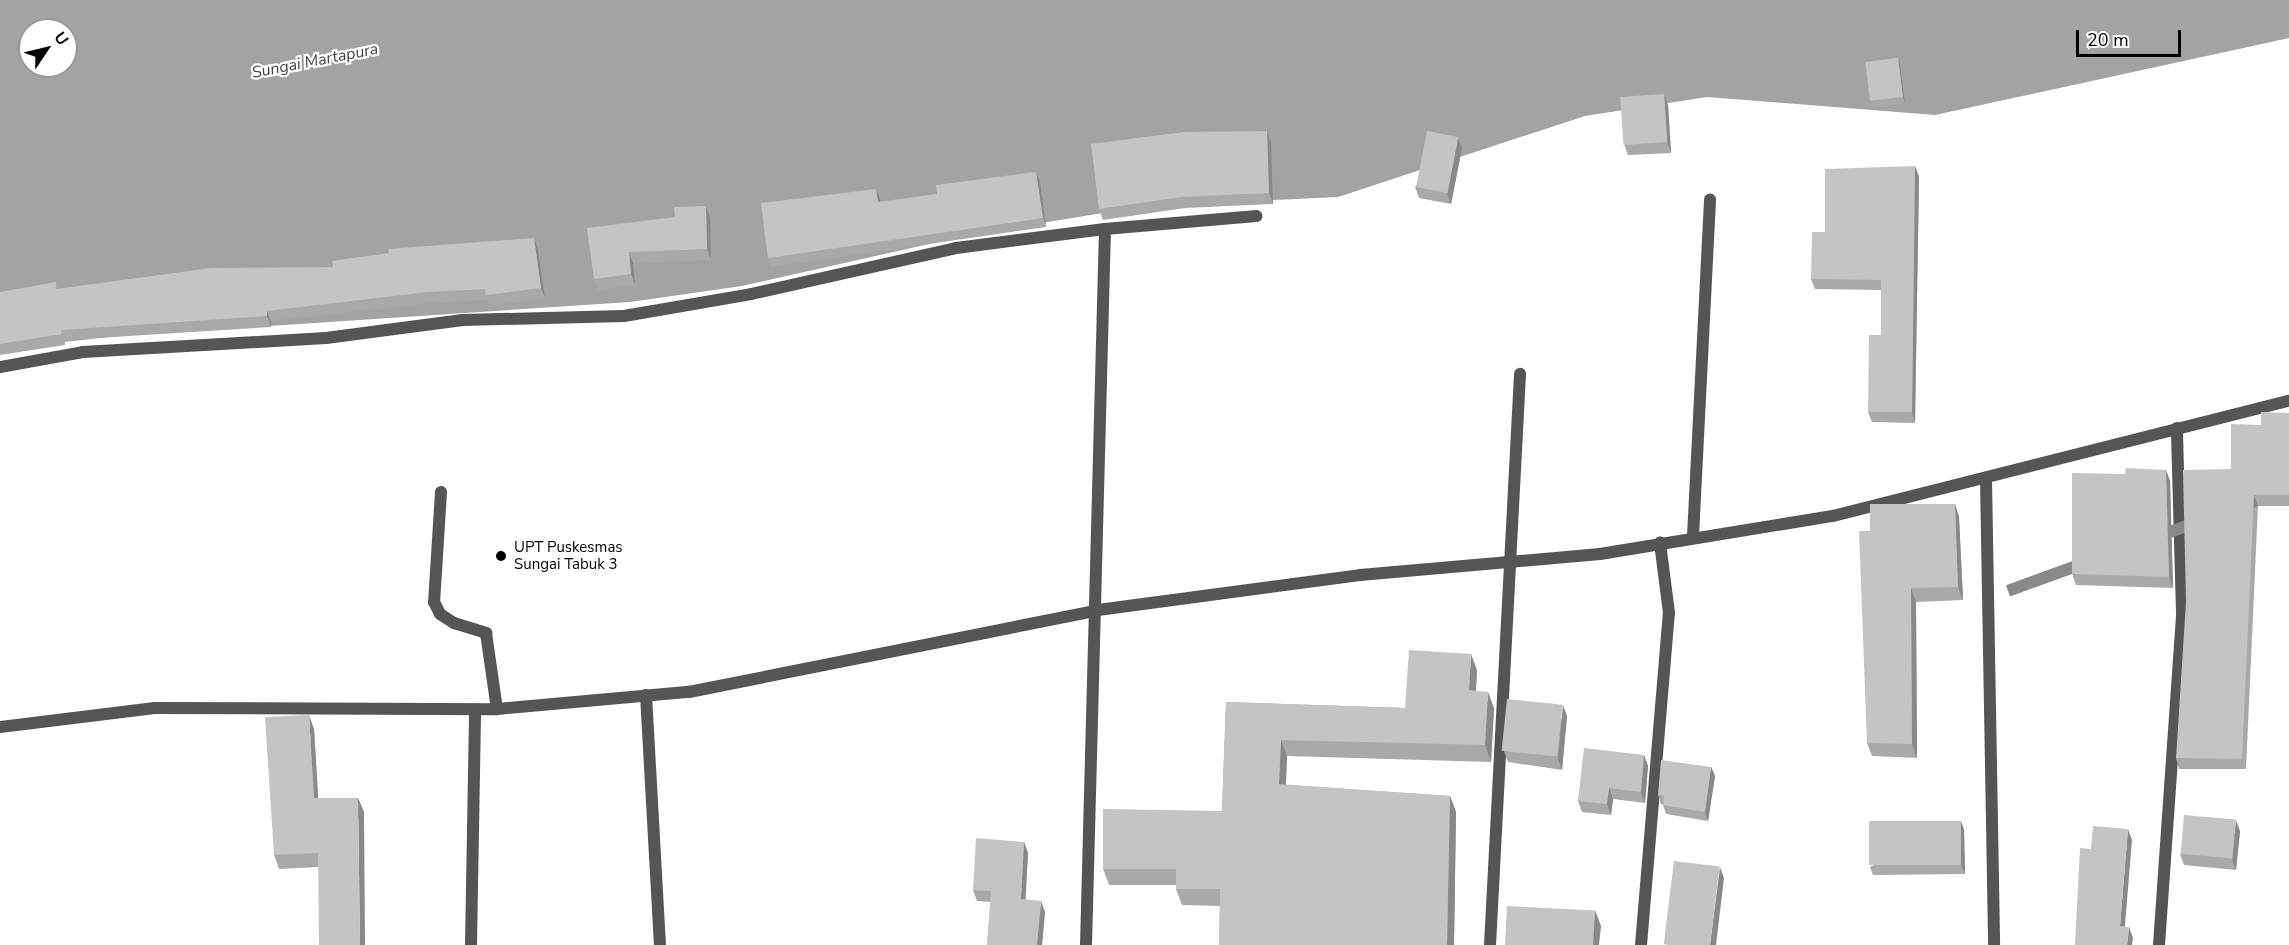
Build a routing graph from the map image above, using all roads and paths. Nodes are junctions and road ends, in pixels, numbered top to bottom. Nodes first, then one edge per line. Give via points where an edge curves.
1 (1710, 199) dead end
2 (1256, 216) dead end
3 (1105, 229) junction
4 (0, 367) edge
5 (1520, 374) dead end
6 (2289, 401) edge
7 (2177, 429) junction
8 (1986, 479) junction
9 (441, 492) dead end
10 (1694, 536) junction
11 (1660, 543) junction
12 (1508, 563) junction
13 (1098, 610) junction
14 (646, 695) junction
15 (497, 709) junction
16 (475, 710) junction
17 (0, 727) edge
18 (471, 945) edge
19 (660, 945) edge
20 (1086, 945) edge
21 (1490, 945) edge
22 (1641, 945) edge
23 (1994, 945) edge
24 (2159, 945) edge

1 - 10 street
2 - 3 street
3 - 4 street via 956,248 751,294 624,316 463,320 326,338 83,352
3 - 13 street
5 - 12 street
6 - 7 street
7 - 8 street
7 - 24 street via 2182,612
8 - 10 street via 1833,516
8 - 23 street
9 - 15 street via 434,602 440,614 454,623 486,633
10 - 11 street
11 - 12 street
11 - 22 street via 1669,613
12 - 13 street via 1360,575
12 - 21 street
13 - 14 street via 751,682
13 - 20 street
14 - 15 street
14 - 19 street
15 - 16 street
16 - 17 street via 154,708
16 - 18 street

